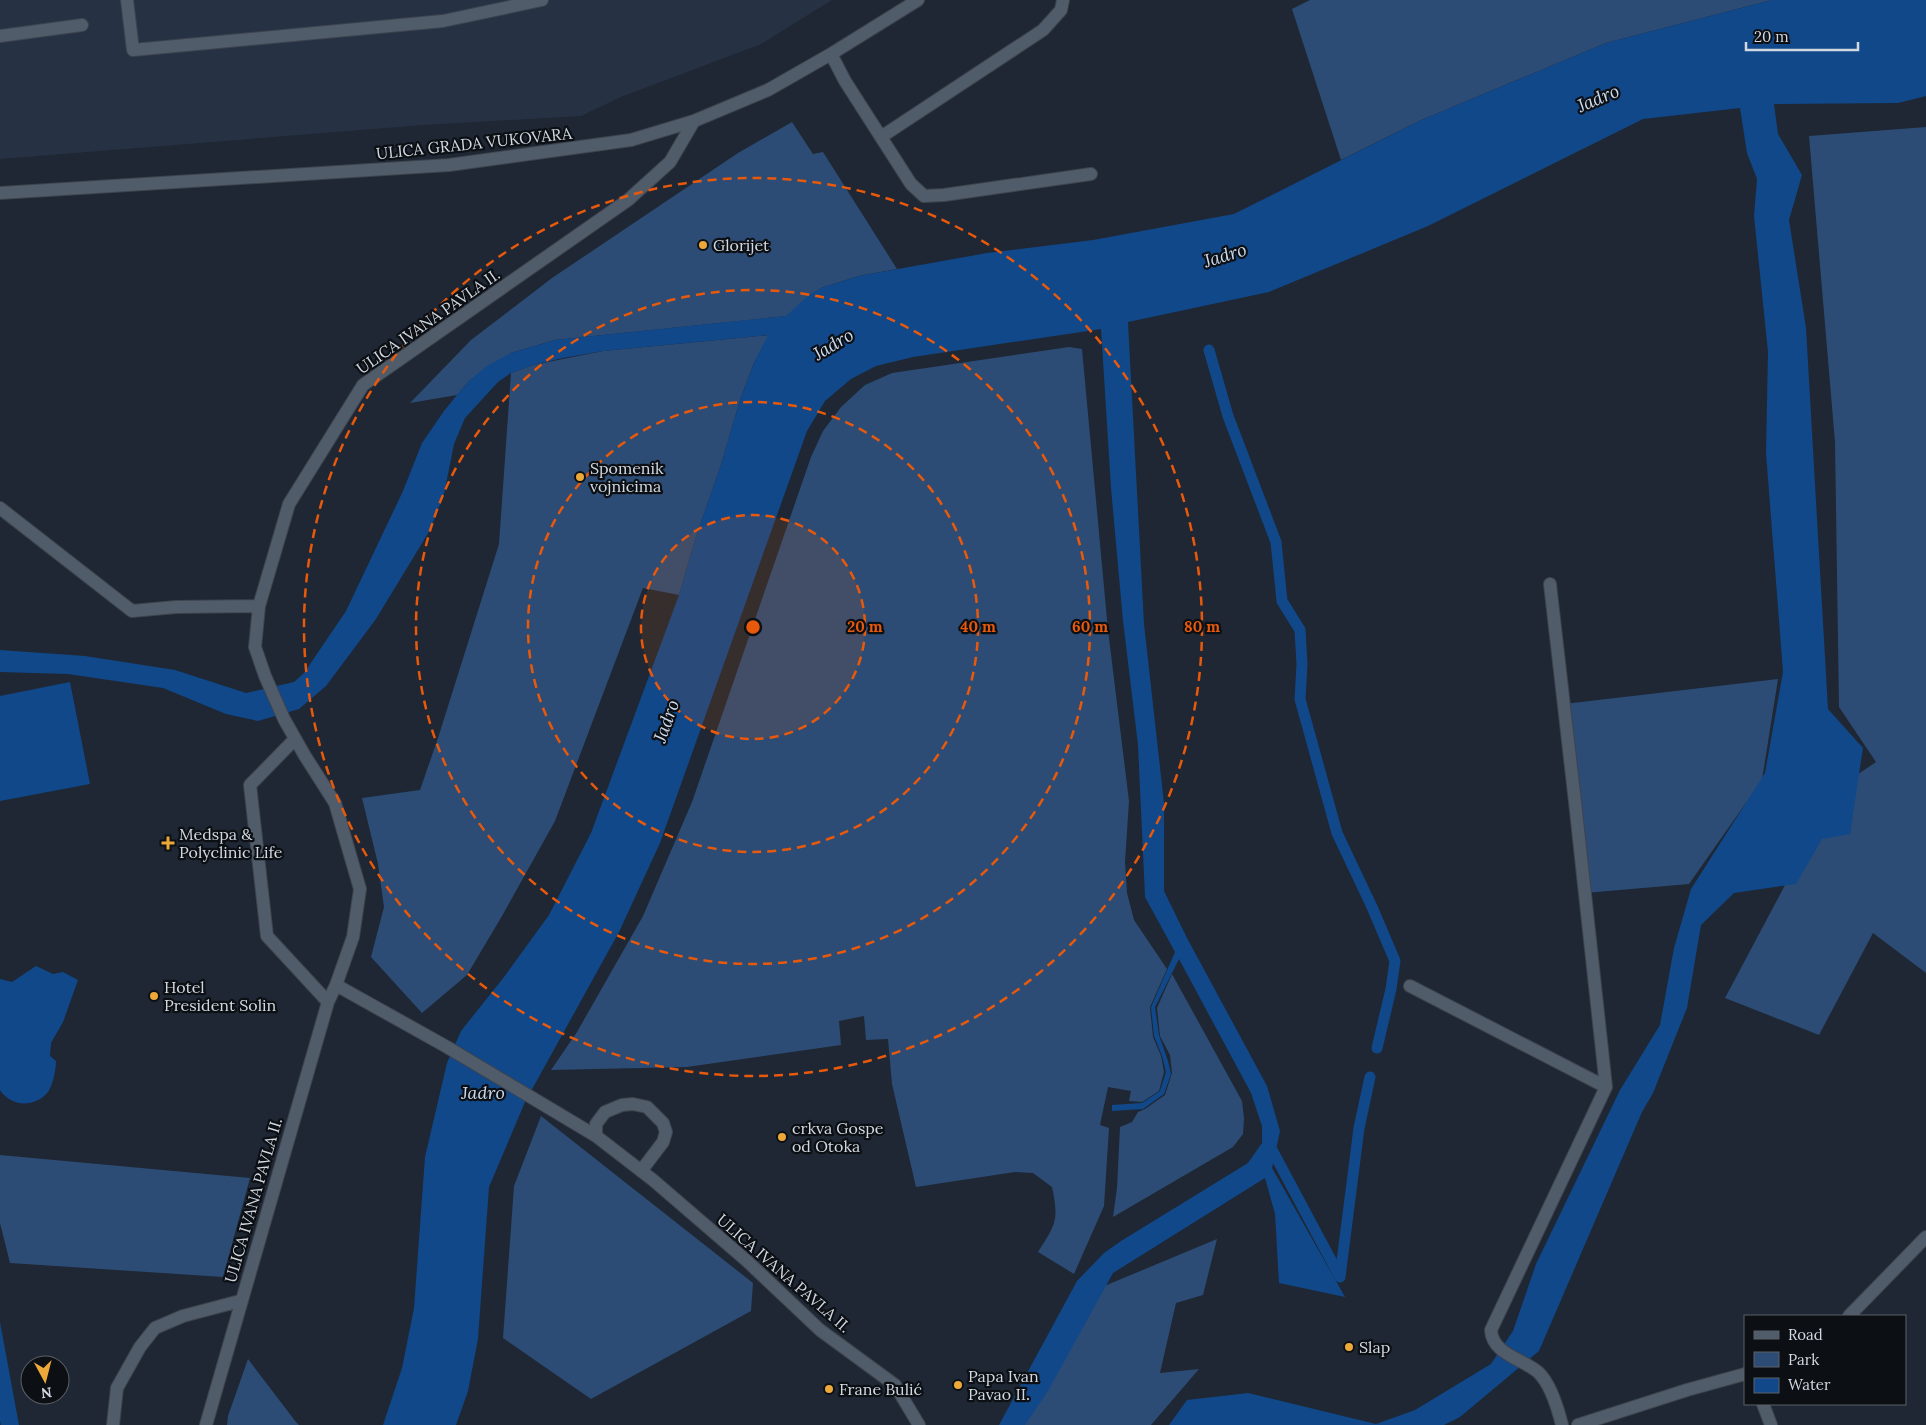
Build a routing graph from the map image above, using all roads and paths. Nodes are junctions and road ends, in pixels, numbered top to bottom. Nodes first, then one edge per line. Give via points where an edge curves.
1 (127, 0) edge
2 (542, 0) edge
3 (918, 0) edge
4 (1063, 0) edge
5 (82, 26) dead end
6 (0, 36) edge
7 (831, 54) junction
8 (694, 122) junction
9 (881, 137) junction
10 (1091, 174) dead end
11 (0, 193) edge
12 (0, 508) edge
13 (1550, 584) dead end
14 (258, 606) junction
15 (295, 739) junction
16 (336, 985) junction
17 (1410, 986) dead end
18 (328, 1002) junction
19 (1606, 1087) junction
20 (596, 1136) junction
21 (641, 1171) junction
22 (1926, 1237) edge
23 (240, 1301) junction
24 (1850, 1315) edge
25 (1744, 1374) edge
26 (1763, 1405) edge
27 (113, 1425) edge
28 (206, 1425) edge
29 (919, 1425) edge
30 (1562, 1425) edge
31 (1578, 1425) edge
32 (1771, 1425) edge

1 - 2 street via 132,50 443,21
3 - 7 street, ULICA GRADA VUKOVARA
4 - 9 street via 1062,10 1043,30
5 - 6 street
7 - 8 street, ULICA GRADA VUKOVARA via 768,90
7 - 9 street
8 - 11 street, ULICA GRADA VUKOVARA via 631,140 449,165
8 - 14 street, ULICA IVANA PAVLA II. via 670,162 628,200 363,385 289,504
9 - 10 street via 911,184 924,196
12 - 14 street via 132,610
13 - 19 street
14 - 15 street, ULICA IVANA PAVLA II. via 255,647
15 - 16 street, ULICA IVANA PAVLA II. via 335,803 360,890 353,937
15 - 18 street via 250,785 268,936
16 - 18 street, ULICA IVANA PAVLA II.
16 - 20 street, ULICA IVANA PAVLA II.
17 - 19 street
18 - 23 street, ULICA IVANA PAVLA II.
19 - 30 street via 1491,1330 1496,1346 1539,1373 1554,1398
20 - 21 street, ULICA IVANA PAVLA II.
20 - 21 street via 596,1124 605,1112 622,1105 647,1107 663,1123 666,1132 663,1142
21 - 29 street, ULICA IVANA PAVLA II. via 747,1261 820,1330 895,1385
22 - 24 street
23 - 27 street via 183,1316 155,1328 140,1346 118,1388
23 - 28 street, ULICA IVANA PAVLA II.
25 - 31 street
26 - 32 street

